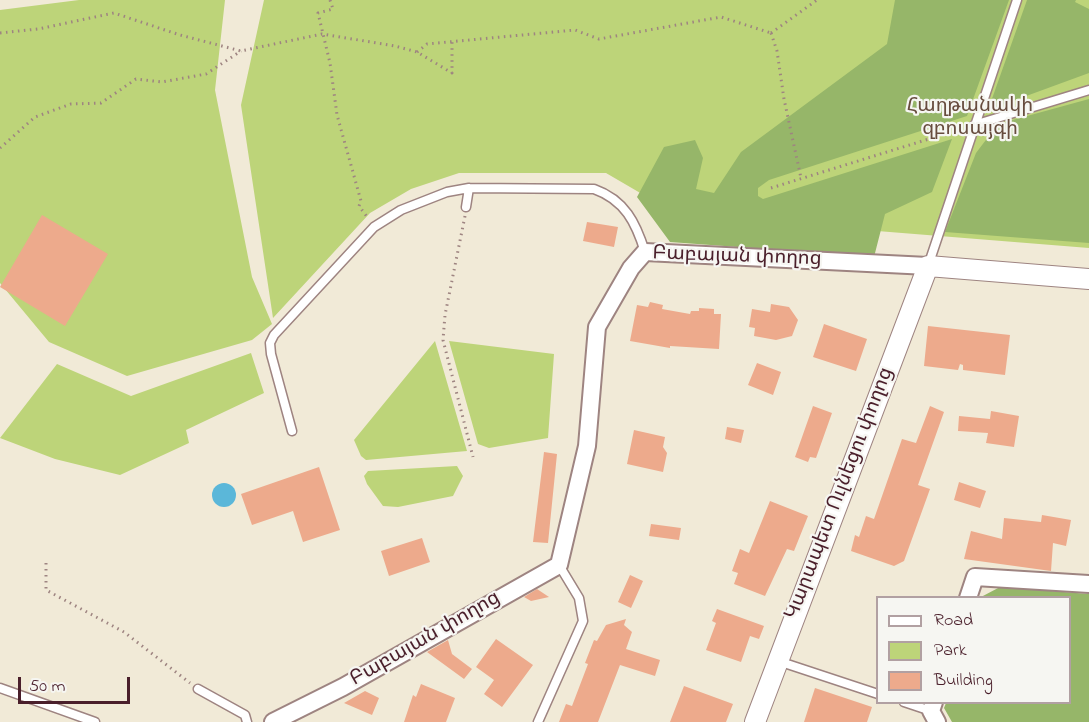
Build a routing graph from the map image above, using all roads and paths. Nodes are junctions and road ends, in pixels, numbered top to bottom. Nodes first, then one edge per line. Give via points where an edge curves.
1 (330, 0) edge
2 (817, 0) edge
3 (1017, 0) edge
4 (0, 33) edge
5 (771, 33) junction
6 (322, 34) junction
7 (452, 42) junction
8 (241, 51) junction
9 (417, 52) junction
10 (1089, 90) edge
11 (974, 125) junction
12 (0, 148) edge
13 (801, 179) junction
14 (771, 188) dead end
15 (469, 189) junction
16 (466, 207) joint
17 (374, 227) junction
18 (645, 252) junction
19 (928, 266) junction
20 (1089, 279) edge
21 (292, 430) dead end
22 (474, 457) dead end
23 (46, 563) dead end
24 (559, 565) junction
25 (1089, 584) edge
26 (968, 596) edge
27 (777, 661) junction
28 (0, 688) edge
29 (198, 689) joint
30 (876, 693) edge
31 (910, 704) edge
32 (934, 712) edge
33 (94, 722) edge
34 (247, 722) edge
35 (273, 722) edge
36 (538, 722) edge
37 (755, 722) edge

1 - 6 path via 333,9 318,14
2 - 5 path
3 - 11 lane
4 - 8 path via 114,13
5 - 7 path via 721,17 599,39 576,30
5 - 13 path
6 - 8 path
6 - 9 path
6 - 17 path via 337,115 361,201 359,206
7 - 9 path via 427,44
7 - 9 path via 452,73
8 - 12 path via 206,74 162,82 136,79 101,103 71,104 35,117
10 - 11 lane
11 - 13 path
11 - 19 lane
13 - 14 path
15 - 16 lane
15 - 17 lane via 447,192 401,210
15 - 18 lane via 594,189 609,194 632,218
16 - 22 path via 443,340
17 - 21 lane via 270,342
18 - 19 street, Բաբայան փողոց
18 - 24 street, Բաբայան փողոց via 597,327 587,446
19 - 20 street, Բաբայան փողոց
19 - 27 street, Կարապետ Ուլնեցու փողոց
23 - 29 path via 46,590 124,632
24 - 35 street, Բաբայան փողոց via 343,687
24 - 36 lane via 579,598 583,621
25 - 26 street via 975,577
27 - 30 lane
27 - 37 street, Կարապետ Ուլնեցու փողոց
28 - 33 lane
29 - 34 lane via 245,715
31 - 32 lane

